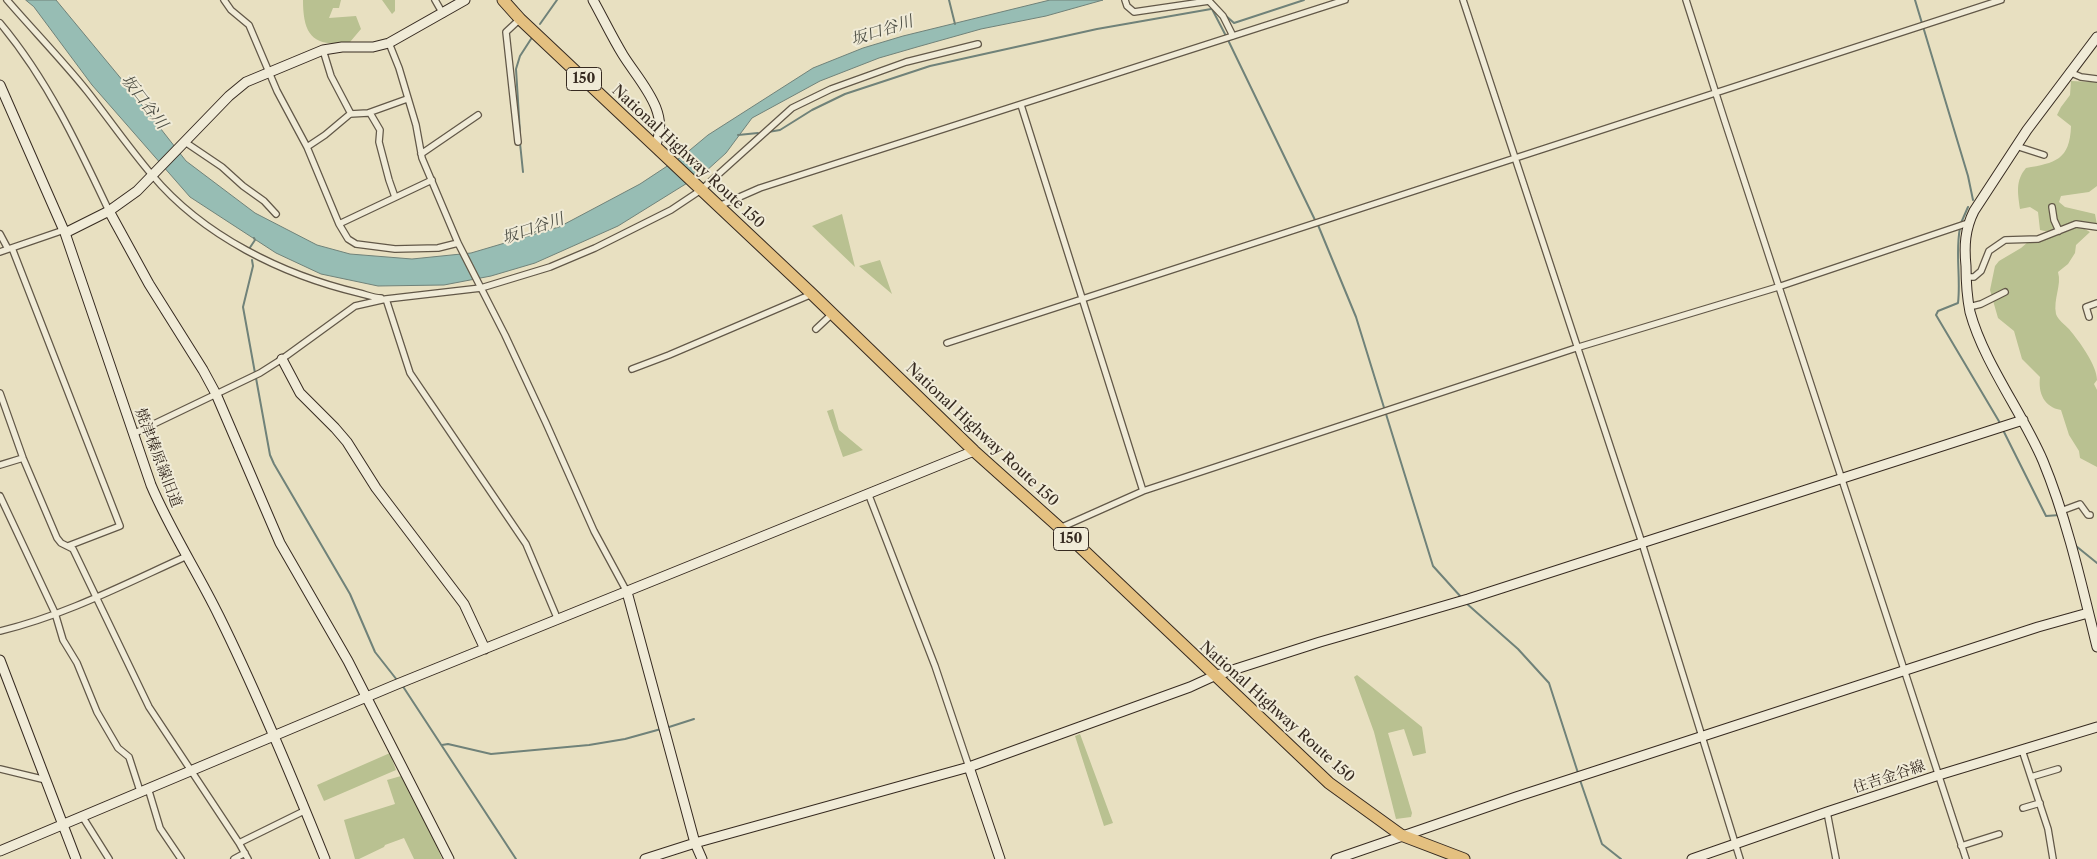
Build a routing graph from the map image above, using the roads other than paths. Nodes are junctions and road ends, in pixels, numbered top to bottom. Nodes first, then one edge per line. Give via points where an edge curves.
1 (7, 0) edge
2 (224, 0) edge
3 (435, 0) edge
4 (465, 0) edge
5 (504, 0) edge
6 (593, 0) edge
7 (1345, 0) edge
8 (1463, 0) edge
9 (1686, 0) edge
10 (2001, 0) edge
11 (1126, 3) edge
12 (443, 14) junction
13 (520, 20) junction
14 (0, 23) edge
15 (1232, 36) junction
16 (2097, 37) edge
17 (389, 43) junction
18 (978, 44) dead end
19 (323, 50) junction
20 (269, 72) junction
21 (2070, 72) junction
22 (2097, 79) edge
23 (0, 85) edge
24 (1716, 93) junction
25 (407, 99) junction
26 (1021, 105) junction
27 (370, 113) junction
28 (351, 114) junction
29 (478, 115) dead end
30 (518, 142) dead end
31 (184, 143) junction
32 (655, 146) junction
33 (2016, 146) junction
34 (307, 147) junction
35 (421, 154) junction
36 (2044, 155) dead end
37 (1514, 157) junction
38 (152, 176) junction
39 (432, 180) junction
40 (700, 189) junction
41 (395, 197) junction
42 (719, 206) junction
43 (2052, 207) dead end
44 (109, 211) junction
45 (276, 214) dead end
46 (339, 224) junction
47 (1966, 224) junction
48 (2097, 227) edge
49 (65, 231) junction
50 (2058, 231) junction
51 (0, 234) edge
52 (458, 243) junction
53 (10, 248) junction
54 (0, 252) edge
55 (1966, 277) junction
56 (480, 286) junction
57 (1778, 287) junction
58 (2005, 292) dead end
59 (812, 294) junction
60 (386, 299) junction
61 (1081, 299) junction
62 (2097, 303) edge
63 (1970, 307) junction
64 (832, 314) junction
65 (2089, 317) dead end
66 (816, 328) dead end
67 (947, 343) dead end
68 (1579, 348) junction
69 (282, 359) junction
70 (632, 369) dead end
71 (0, 393) edge
72 (216, 394) junction
73 (2024, 420) junction
74 (133, 434) junction
75 (974, 451) junction
76 (23, 458) junction
77 (0, 466) edge
78 (1843, 478) junction
79 (1143, 491) junction
80 (868, 493) junction
81 (0, 496) edge
82 (2061, 514) junction
83 (2090, 515) dead end
84 (1060, 528) junction
85 (1642, 543) junction
86 (68, 546) junction
87 (187, 556) junction
88 (627, 592) junction
89 (98, 596) junction
90 (55, 613) junction
91 (2092, 616) edge
92 (558, 620) junction
93 (0, 631) edge
94 (2097, 647) edge
95 (485, 649) junction
96 (0, 660) edge
97 (1905, 670) junction
98 (1214, 676) junction
99 (366, 697) junction
100 (2097, 727) edge
101 (273, 736) junction
102 (1702, 736) junction
103 (2022, 750) junction
104 (969, 767) junction
105 (0, 769) edge
106 (2058, 769) dead end
107 (190, 771) junction
108 (1939, 775) junction
109 (2031, 778) junction
110 (46, 780) junction
111 (144, 789) junction
112 (2040, 802) junction
113 (2023, 808) dead end
114 (306, 810) junction
115 (1827, 812) junction
116 (82, 816) junction
117 (62, 824) junction
118 (1999, 834) dead end
119 (1401, 835) junction
120 (695, 842) junction
121 (239, 843) junction
122 (1737, 844) junction
123 (1962, 846) junction
124 (0, 851) edge
125 (246, 856) edge
126 (76, 859) edge
127 (109, 859) edge
128 (181, 859) edge
129 (234, 859) edge
130 (325, 859) edge
131 (449, 859) edge
132 (645, 859) edge
133 (702, 859) edge
134 (1000, 859) edge
135 (1336, 859) edge
136 (1464, 859) edge
137 (1692, 859) edge
138 (1740, 859) edge
139 (1836, 859) edge
140 (1966, 859) edge
141 (2053, 859) edge

1 - 38 street via 86,90
2 - 20 street via 249,25
3 - 12 street
4 - 12 street
5 - 13 highway, National Highway Route 150 / 150
6 - 32 street via 622,54 654,103 660,126
7 - 15 street
8 - 37 street
9 - 24 street
10 - 24 street
11 - 15 street via 1134,12 1209,1
12 - 17 street
13 - 30 street via 506,32
13 - 32 highway, National Highway Route 150 / 150
14 - 44 street via 42,79
15 - 26 street
16 - 21 street
17 - 19 street
17 - 25 street
18 - 40 street via 906,62 831,89 792,108
19 - 20 street
19 - 28 street via 331,76
20 - 31 street via 238,87
20 - 34 street
21 - 22 street
21 - 33 street
23 - 49 street, 焼津榛原線旧道
24 - 37 street
24 - 57 street
25 - 27 street
25 - 35 street
26 - 42 street via 760,188
26 - 61 street
27 - 28 street
27 - 41 street via 380,130 379,142
28 - 34 street
29 - 35 street
31 - 38 street
31 - 45 street via 222,167
32 - 40 highway, National Highway Route 150 / 150
33 - 36 street
33 - 47 street
34 - 46 street
35 - 39 street
37 - 61 street
37 - 68 street
38 - 44 street
38 - 60 street via 203,222 242,248 286,271
39 - 41 street
39 - 52 street
40 - 42 highway, National Highway Route 150 / 150
40 - 56 street via 672,210 595,248 550,267
41 - 46 street
42 - 59 highway, National Highway Route 150 / 150
43 - 50 street
44 - 49 street
44 - 72 street
46 - 52 street via 348,239 356,244 407,249 438,248
47 - 55 street
47 - 57 street
48 - 50 street via 2076,224
49 - 53 street
49 - 74 street, 焼津榛原線旧道
50 - 55 street via 2038,239 2005,240 1989,251 1981,271 1974,277
51 - 53 street
52 - 56 street
53 - 54 street
53 - 86 street via 120,526
55 - 63 street
56 - 60 street
56 - 88 street via 594,532
57 - 68 street
57 - 78 street
58 - 63 street
59 - 64 highway, National Highway Route 150 / 150
59 - 70 street
60 - 69 street via 355,306
60 - 92 street via 410,373 526,544
61 - 67 street
61 - 79 street
62 - 65 street via 2086,307
63 - 73 street via 1977,332 2003,386
64 - 66 street
64 - 75 highway, National Highway Route 150 / 150
68 - 79 street
68 - 85 street
69 - 72 street via 252,378
69 - 95 street via 300,394 347,442 376,488 464,604
71 - 76 street
72 - 74 street
72 - 99 street via 280,543
73 - 78 street
73 - 82 street
74 - 87 street, 焼津榛原線旧道 via 156,496
75 - 80 street
75 - 84 highway, National Highway Route 150 / 150
76 - 77 street
76 - 86 street via 57,538
78 - 85 street
78 - 97 street
79 - 84 street
80 - 88 street
80 - 104 street via 935,666
81 - 90 street
82 - 83 street via 2080,504
82 - 91 street
84 - 98 highway, National Highway Route 150 / 150
85 - 98 street
85 - 102 street
86 - 89 street via 73,549
87 - 89 street
87 - 101 street, 焼津榛原線旧道 via 218,614
88 - 92 street
88 - 120 street
89 - 90 street
89 - 107 street via 149,707
90 - 93 street
90 - 111 street via 63,640 97,712 118,748 129,757
91 - 94 street
91 - 97 street
92 - 95 street
95 - 99 street
96 - 110 street
97 - 102 street
97 - 108 street
98 - 104 street via 1190,688
98 - 119 highway, National Highway Route 150 / 150 via 1329,783
99 - 101 street
99 - 131 street
100 - 103 street, 住吉金谷線
101 - 107 street
101 - 114 street, 焼津榛原線旧道
102 - 119 street
102 - 122 street
103 - 108 street, 住吉金谷線
103 - 109 street
104 - 120 street
104 - 134 street
105 - 110 street
106 - 109 street
107 - 111 street
107 - 121 street
108 - 115 street, 住吉金谷線
108 - 123 street
109 - 112 street
110 - 117 street
111 - 116 street
111 - 128 street via 160,828
112 - 113 street
112 - 141 street
114 - 121 street
114 - 130 street, 焼津榛原線旧道
115 - 122 street, 住吉金谷線
115 - 139 street
116 - 117 street
116 - 127 street
117 - 124 street
117 - 126 street
118 - 123 street
119 - 135 street
119 - 136 highway, National Highway Route 150 / 150
120 - 132 street
120 - 133 street
121 - 125 street
122 - 137 street, 住吉金谷線
122 - 138 street
123 - 140 street
125 - 129 street

